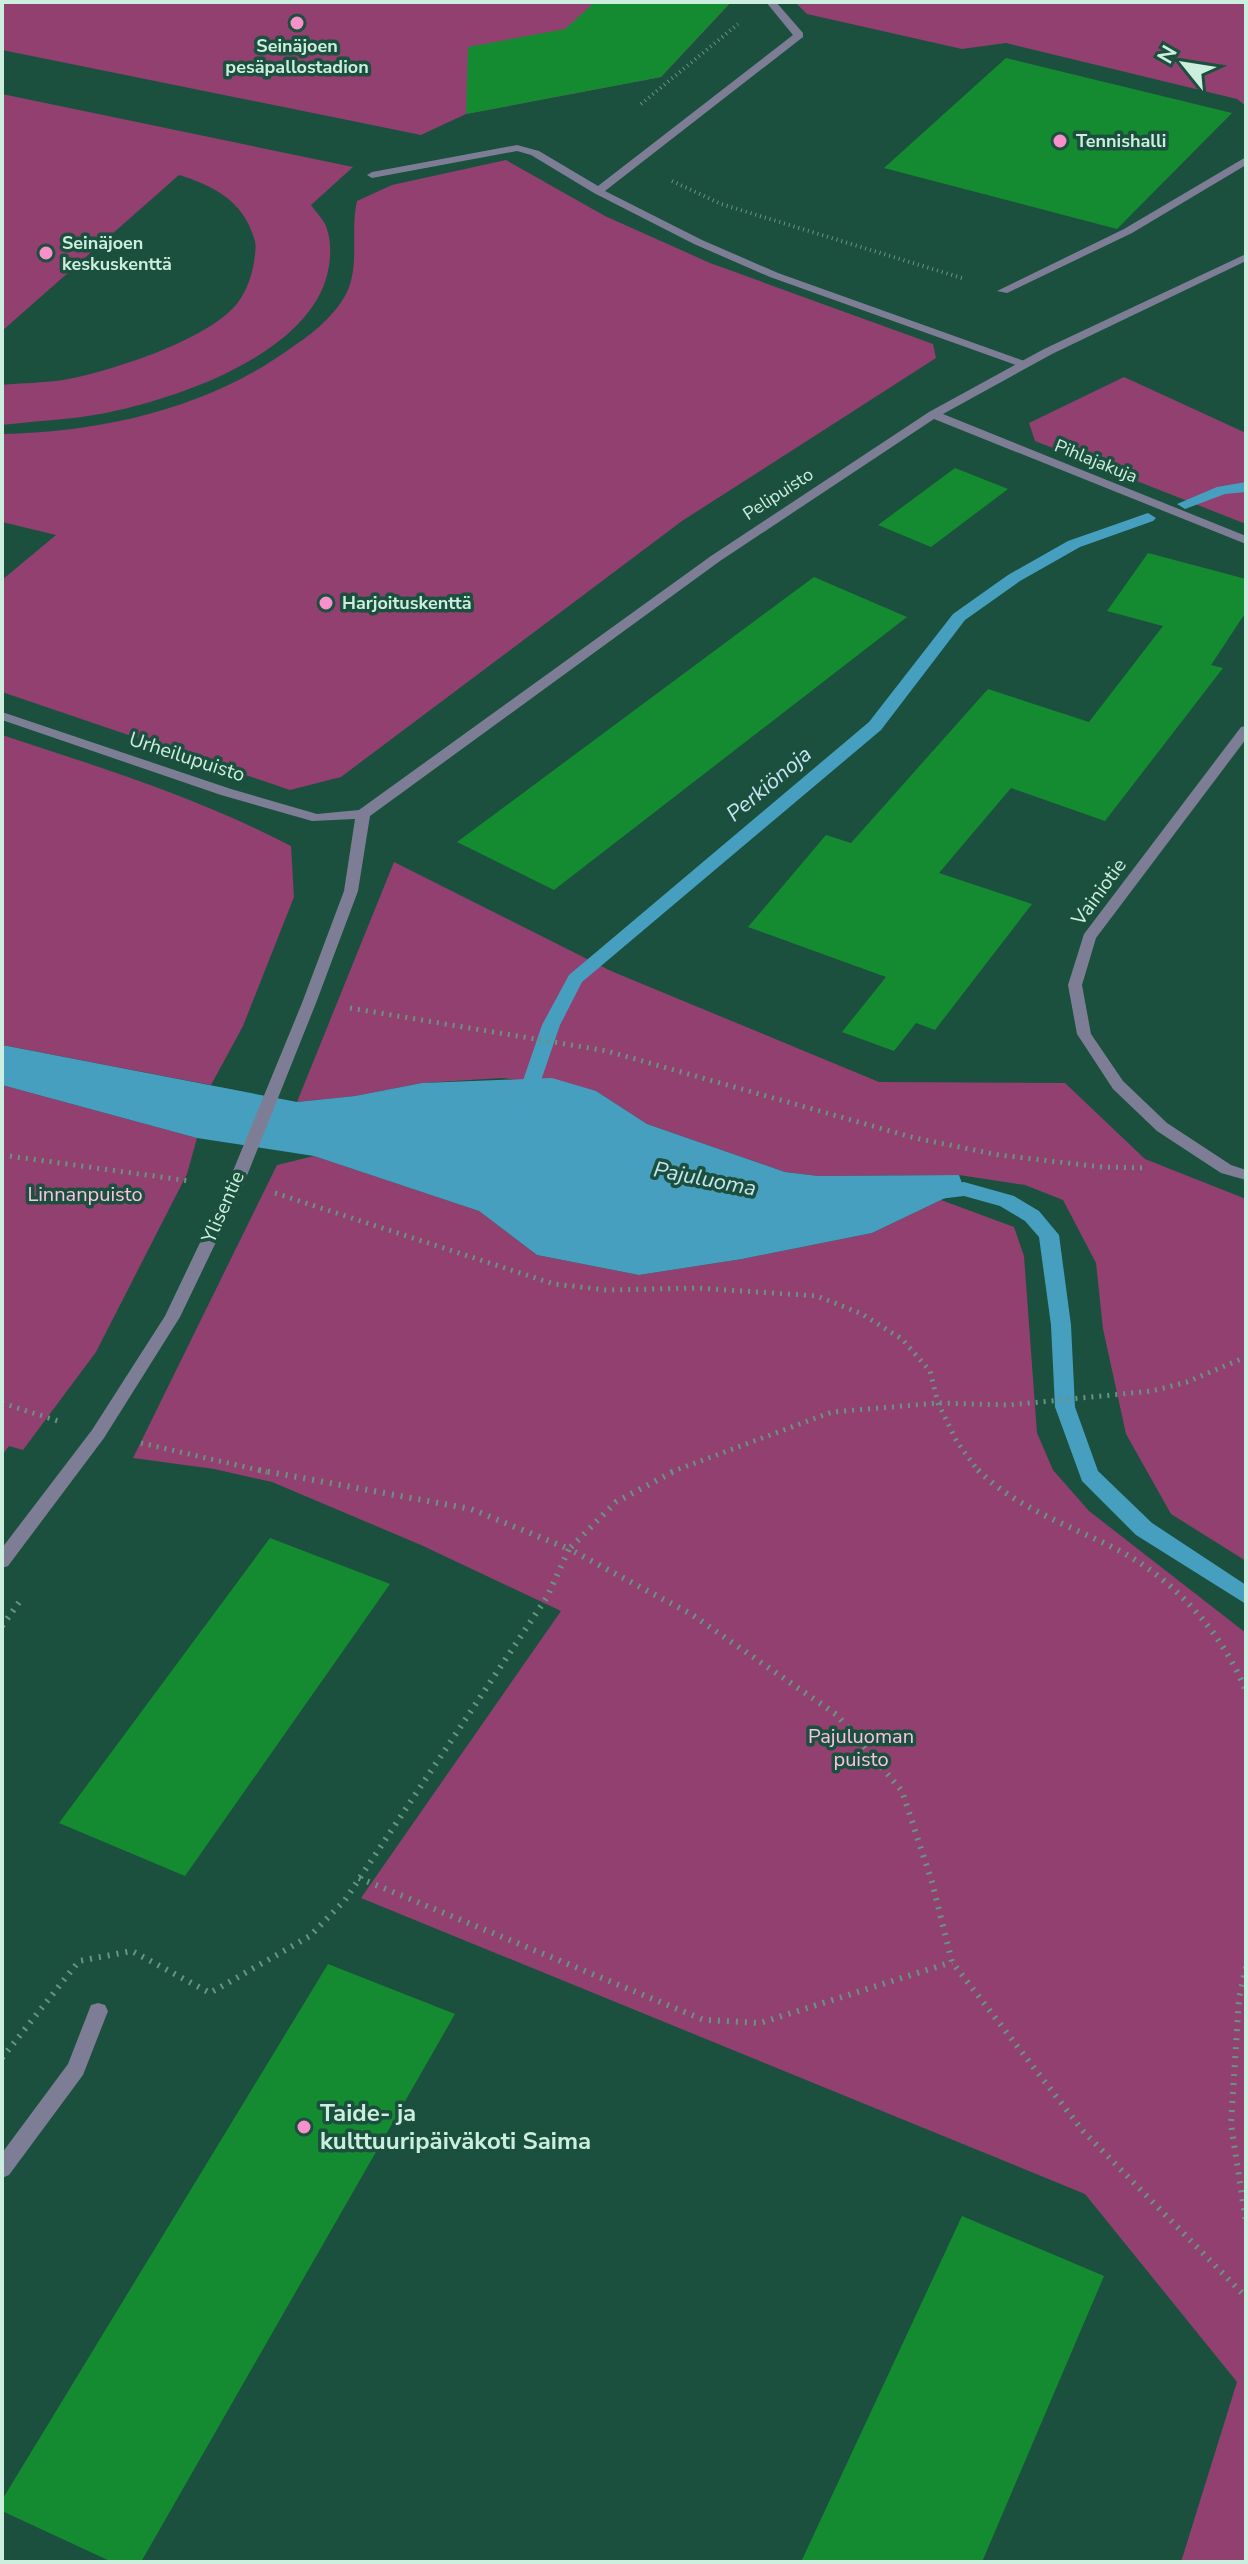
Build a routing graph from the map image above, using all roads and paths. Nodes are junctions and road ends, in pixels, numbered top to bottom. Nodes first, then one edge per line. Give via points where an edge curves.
1 (771, 2) edge
2 (741, 21) dead end
3 (635, 109) dead end
4 (1246, 160) edge
5 (635, 161) junction
6 (372, 175) dead end
7 (598, 191) junction
8 (1246, 257) edge
9 (1003, 291) joint
10 (1023, 364) junction
11 (934, 415) junction
12 (1246, 540) edge
13 (2, 716) edge
14 (1246, 730) edge
15 (363, 814) junction
16 (309, 1003) junction
17 (2, 1155) edge
18 (1148, 1168) dead end
19 (1246, 1175) edge
20 (234, 1188) junction
21 (1246, 1357) edge
22 (2, 1403) edge
23 (938, 1403) junction
24 (98, 1434) junction
25 (569, 1549) junction
26 (2, 1561) edge
27 (1246, 1691) edge
28 (358, 1878) junction
29 (952, 1962) junction
30 (1246, 1967) edge
31 (210, 1993) dead end
32 (98, 2011) dead end
33 (2, 2169) edge
34 (1246, 2222) edge
35 (1246, 2297) edge

1 - 5 street via 799,35
2 - 3 path
4 - 9 street via 1128,231
5 - 7 street
5 - 9 path via 721,204
6 - 7 street via 517,148 535,153
7 - 10 street via 774,275
8 - 10 street, Pelipuisto
10 - 11 street, Pelipuisto
11 - 12 street, Pihlajakuja
11 - 15 street, Pelipuisto via 720,553
13 - 15 street, Urheilupuisto via 317,818
14 - 19 street, Vainiotie via 1089,937 1075,985 1084,1034 1118,1085 1162,1127 1226,1169
15 - 16 street, Ylisentie via 351,891
16 - 18 path via 579,1046 915,1138 999,1155
16 - 20 street, Ylisentie
17 - 20 path
20 - 23 path via 272,1192 341,1212 554,1284 817,1296 862,1314 902,1339 930,1371
20 - 24 street, Ylisentie via 172,1317
21 - 23 path via 1152,1391 1010,1405
22 - 24 path
23 - 25 path via 832,1412 724,1451 616,1502
23 - 27 path via 980,1473 1048,1519 1118,1550 1172,1585 1234,1662
24 - 25 path via 279,1475 471,1509
24 - 26 street, Ylisentie
25 - 28 path via 547,1597
25 - 29 path via 691,1614 837,1715 902,1791
28 - 29 path via 704,2020 760,2023
28 - 31 path via 345,1900 310,1936
29 - 35 path via 1083,2131
30 - 34 path via 1239,1998 1231,2124
32 - 33 street via 76,2069

